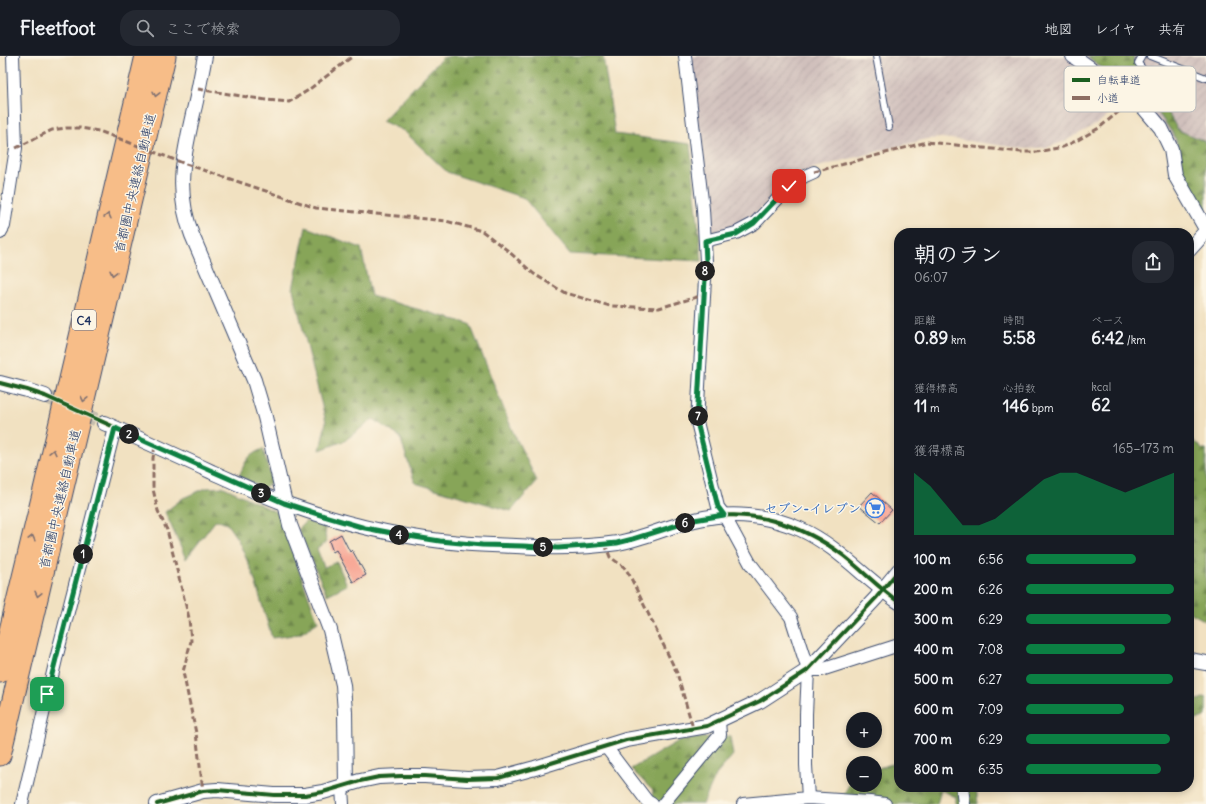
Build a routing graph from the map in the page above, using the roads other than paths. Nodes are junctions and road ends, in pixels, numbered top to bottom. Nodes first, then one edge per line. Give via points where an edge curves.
1 (13, 56) edge
2 (146, 56) edge
3 (165, 56) edge
4 (205, 56) edge
5 (685, 56) edge
6 (876, 56) edge
7 (1074, 56) edge
8 (1142, 56) edge
9 (1150, 56) edge
10 (1088, 66) edge
11 (1140, 66) edge
12 (1175, 66) edge
13 (1196, 74) edge
14 (1206, 78) edge
15 (1147, 112) edge
16 (889, 127) dead end
17 (133, 152) junction
18 (814, 172) dead end
19 (1206, 230) edge
20 (0, 233) edge
21 (705, 241) junction
22 (1194, 244) edge
23 (0, 383) edge
24 (45, 396) tunnel mouth
25 (110, 425) joint
26 (284, 503) junction
27 (724, 515) junction
28 (894, 576) edge
29 (883, 590) junction
30 (894, 598) edge
31 (894, 647) edge
32 (1194, 661) edge
33 (1206, 663) edge
34 (808, 670) junction
35 (0, 672) edge
36 (719, 720) junction
37 (606, 746) junction
38 (0, 755) edge
39 (344, 787) junction
40 (963, 792) edge
41 (193, 798) edge
42 (274, 799) edge
43 (816, 800) edge
44 (785, 802) edge
45 (22, 804) edge
46 (157, 804) edge
47 (343, 804) edge
48 (652, 804) edge
49 (662, 804) edge
50 (742, 804) edge
51 (885, 804) edge
52 (964, 804) edge

1 - 20 street via 16,148 4,226
2 - 17 highway, 首都圏中央連絡自動車道 / C4
3 -> 17 highway, 首都圏中央連絡自動車道 / C4
4 - 26 street via 186,143 182,195 192,235 254,380
5 - 21 street
6 - 16 lane
7 - 10 street
8 - 11 lane via 1138,63
9 - 12 lane
13 - 14 lane
15 - 19 street via 1161,128 1171,149 1175,175
35 -> 17 highway, 首都圏中央連絡自動車道 / C4
17 -> 38 highway, 首都圏中央連絡自動車道 / C4
18 - 21 street via 789,186 754,223 736,234
19 - 22 street
21 - 27 street via 697,422 718,507
23 - 24 street
25 - 26 street
25 - 45 street
26 - 27 street via 365,528 402,535 462,543 558,548 617,543 694,520
26 - 39 street via 330,630 343,685 346,712
27 - 29 street via 773,520 815,537 840,553
27 - 34 street via 750,563 791,617
28 - 29 street
29 - 30 street
29 - 34 street
31 - 34 street via 821,670
32 - 33 street
34 - 36 street via 760,701
34 - 43 street via 806,765
36 - 37 street via 707,726 626,740
36 - 49 street via 720,735
37 - 39 street via 498,778 467,780 391,776
37 - 48 street via 647,801
39 - 42 street
39 - 47 street
40 - 52 street
41 - 42 street via 203,791 217,790
41 - 46 street
43 - 44 street
43 - 51 street
44 - 50 street

